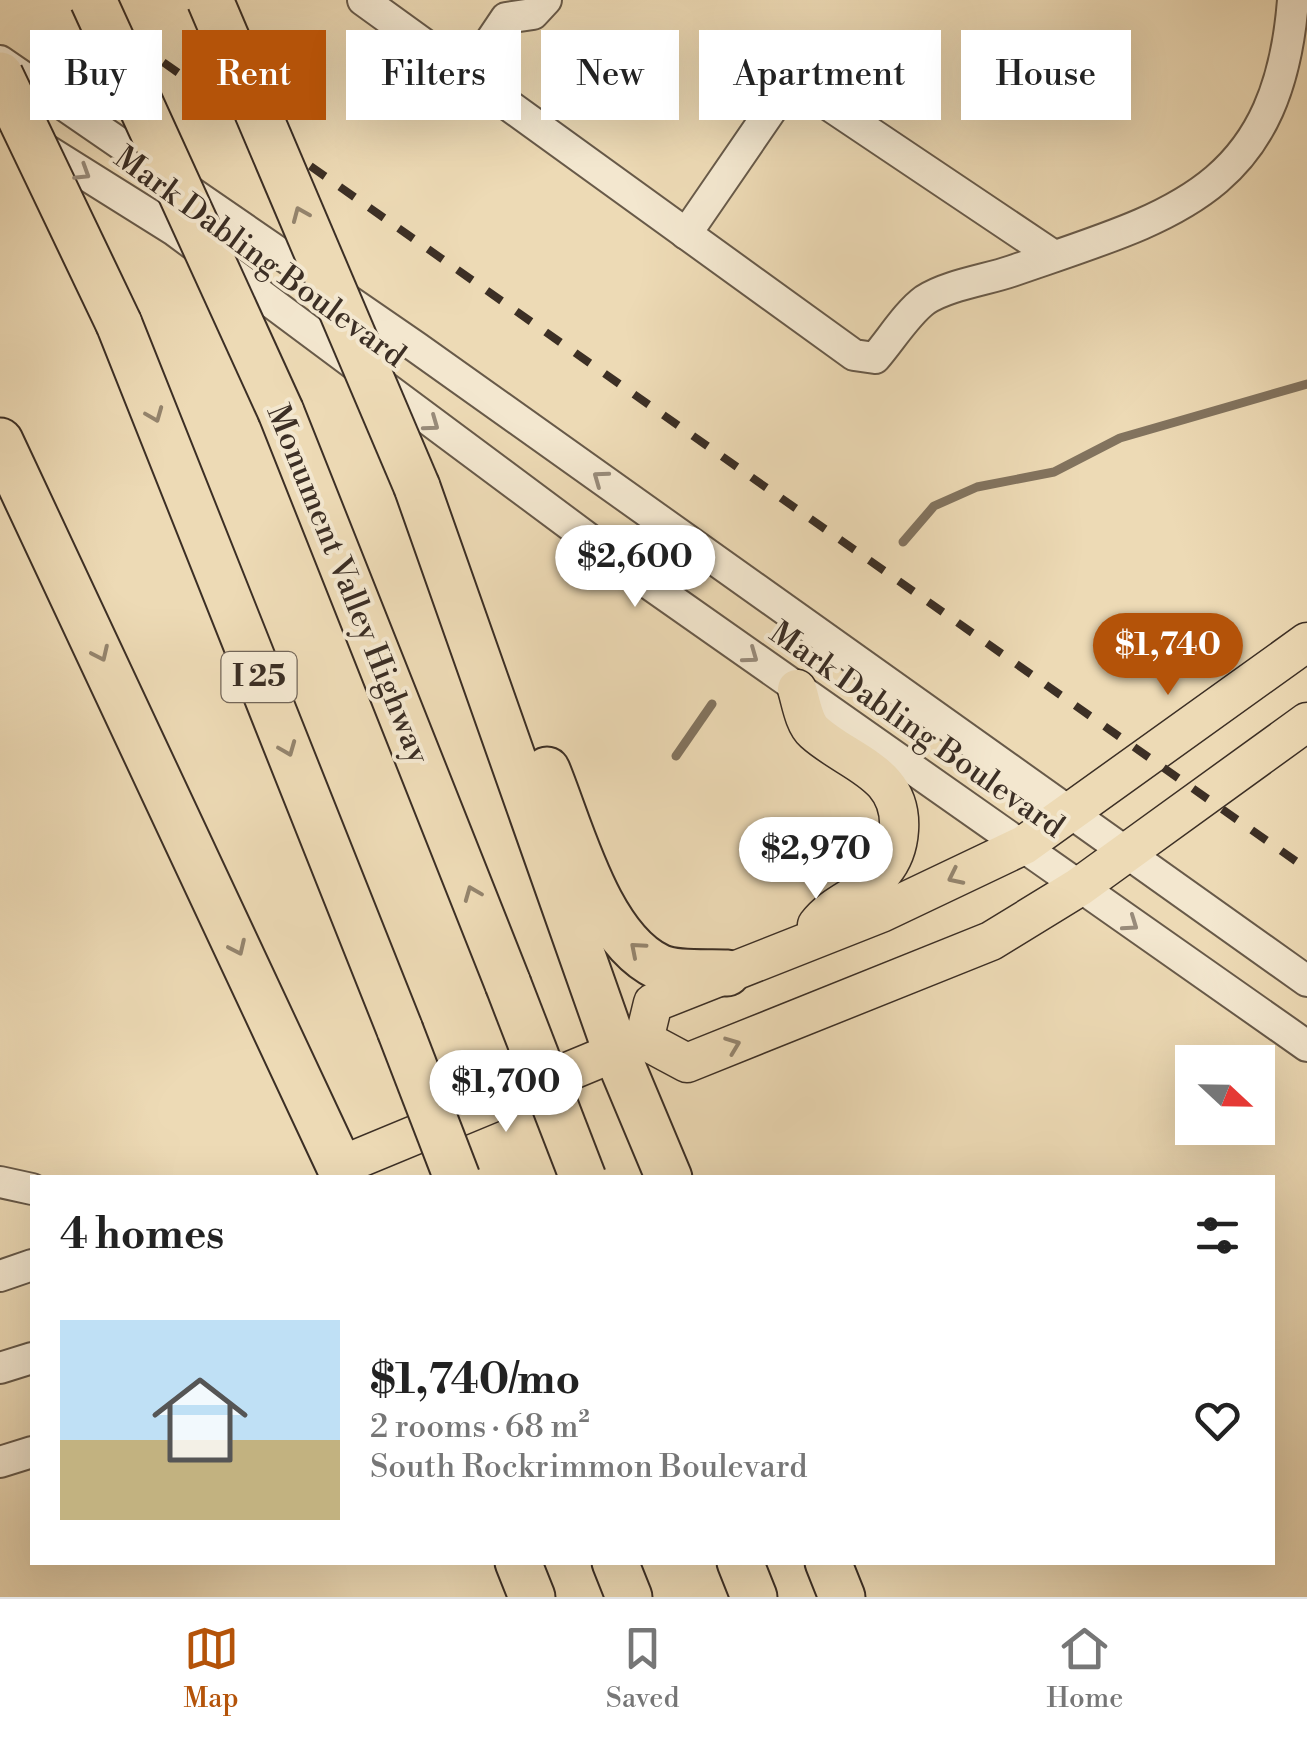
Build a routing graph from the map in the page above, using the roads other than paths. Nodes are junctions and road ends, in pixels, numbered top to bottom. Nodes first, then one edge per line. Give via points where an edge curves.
1 (93, 0) edge
2 (210, 0) edge
3 (362, 0) edge
4 (546, 0) edge
5 (1293, 0) edge
6 (403, 30) edge
7 (498, 30) edge
8 (0, 61) edge
9 (0, 75) edge
10 (521, 115) edge
11 (0, 121) edge
12 (686, 234) junction
13 (1054, 256) junction
14 (0, 441) edge
15 (450, 554) junction
16 (1307, 642) edge
17 (797, 690) junction
18 (1307, 722) edge
19 (1068, 810) junction
20 (1024, 846) junction
21 (1124, 852) junction
22 (1079, 888) junction
23 (803, 944) junction
24 (728, 974) junction
25 (1307, 981) edge
26 (1307, 1046) edge
27 (630, 1047) junction
28 (342, 1172) edge
29 (457, 1175) edge
30 (582, 1175) edge
31 (668, 1175) edge
32 (0, 1182) edge
33 (30, 1190) edge
34 (30, 1266) edge
35 (0, 1276) edge
36 (30, 1359) edge
37 (0, 1368) edge
38 (30, 1453) edge
39 (0, 1462) edge
40 (519, 1565) edge
41 (616, 1565) edge
42 (741, 1565) edge
43 (829, 1565) edge
44 (532, 1597) edge
45 (629, 1597) edge
46 (754, 1597) edge
47 (842, 1597) edge

30 -> 1 highway, Monument Valley Highway, bridge via 280,412
15 -> 2 highway, bridge
3 - 6 street
4 - 7 street via 533,14 506,18
5 - 13 street via 1280,80 1241,154 1217,182 1160,219
19 -> 8 street, Mark Dabling Boulevard
9 -> 29 highway, I 25, bridge via 119,324
10 - 12 street
11 -> 17 street, Mark Dabling Boulevard via 174,230
12 - 13 street via 854,355 875,358 925,300
12 - 13 street via 778,100 805,89
14 -> 28 highway
24 -> 15 highway via 660,968 606,916
15 - 27 highway
16 - 19 main road
17 - 20 street, Mark Dabling Boulevard
17 - 23 main road via 810,730 882,777 900,816 898,842 882,874 828,910
18 - 21 main road
19 - 20 main road
19 - 21 street, Mark Dabling Boulevard
20 - 22 street, Mark Dabling Boulevard
20 -> 23 main road
21 - 22 main road
21 - 25 street, Mark Dabling Boulevard
22 -> 26 street, Mark Dabling Boulevard
27 -> 22 main road via 687,1063 991,940
23 - 24 main road
24 - 27 main road via 653,1003
27 - 28 main road
27 - 31 highway
32 - 33 street
34 - 35 street
36 - 37 street
38 - 39 street
40 - 44 highway
41 - 45 highway
42 - 46 highway
43 - 47 highway

